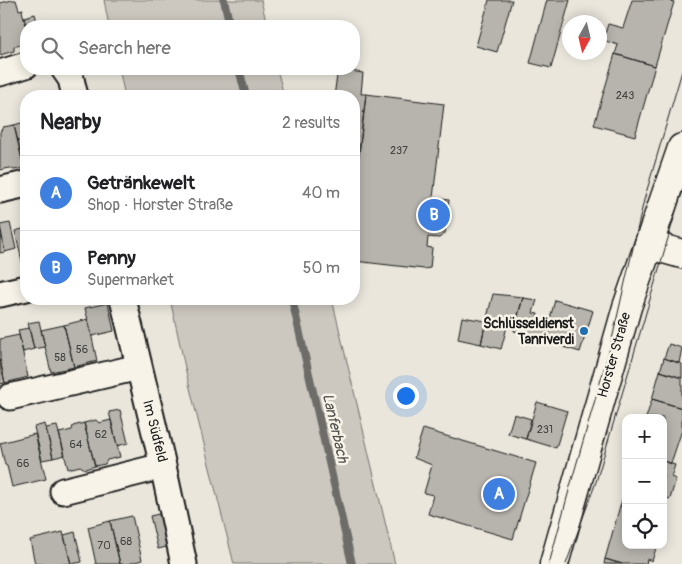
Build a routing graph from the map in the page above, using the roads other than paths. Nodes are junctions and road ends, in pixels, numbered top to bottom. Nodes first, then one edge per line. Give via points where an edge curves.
1 (20, 67) edge
2 (0, 73) edge
3 (68, 75) edge
4 (74, 90) edge
5 (682, 148) edge
6 (20, 185) edge
7 (0, 190) edge
8 (650, 245) junction
9 (682, 254) edge
10 (20, 289) edge
11 (0, 294) edge
12 (124, 305) edge
13 (139, 367) junction
14 (10, 397) dead end
15 (163, 466) junction
16 (63, 491) dead end
17 (184, 564) edge
18 (554, 564) edge

1 - 2 street
3 - 4 street
5 - 8 main road, Horster Straße
6 - 7 street
8 - 9 main road
8 - 18 main road, Horster Straße via 627,307
10 - 11 street
12 - 13 street, Im Südfeld
13 - 14 street
13 - 15 street, Im Südfeld
15 - 16 street
15 - 17 street, Im Südfeld

